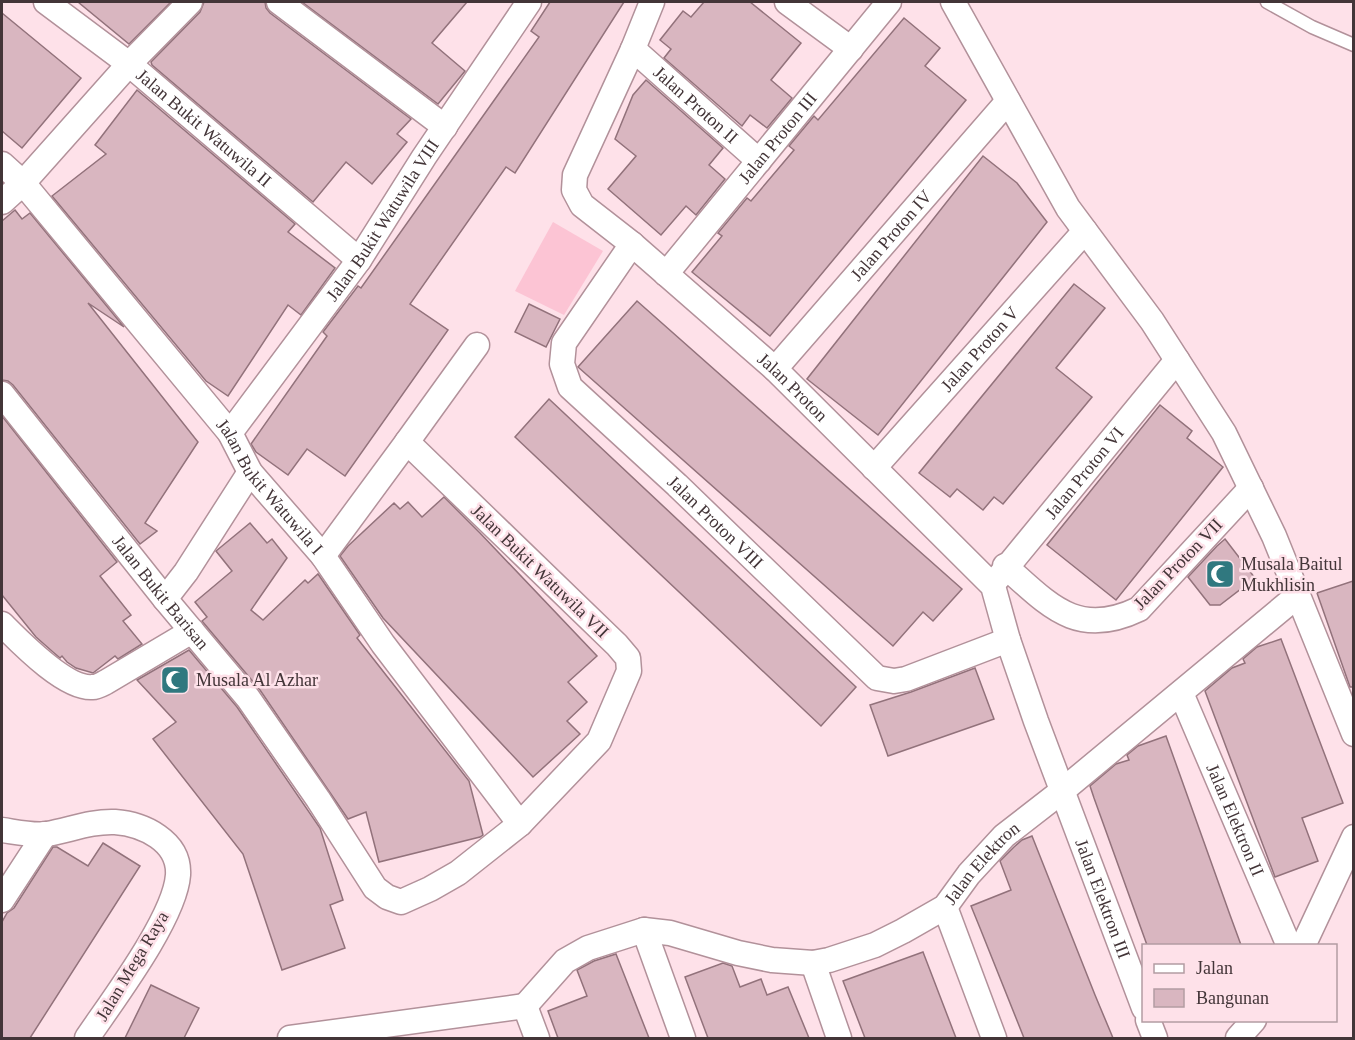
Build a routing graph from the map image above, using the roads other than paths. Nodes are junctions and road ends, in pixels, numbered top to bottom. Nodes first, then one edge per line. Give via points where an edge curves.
1 (46, 2) edge
2 (190, 2) edge
3 (279, 2) edge
4 (652, 2) edge
5 (787, 2) edge
6 (890, 2) edge
7 (954, 2) edge
8 (1267, 2) edge
9 (520, 5) edge
10 (1353, 45) edge
11 (633, 49) junction
12 (851, 49) junction
13 (129, 64) junction
14 (1008, 101) junction
15 (445, 127) junction
16 (759, 161) junction
17 (2, 164) edge
18 (23, 183) junction
19 (2, 202) edge
20 (1085, 231) junction
21 (632, 243) junction
22 (358, 260) junction
23 (666, 274) junction
24 (477, 345) dead end
25 (1177, 360) junction
26 (775, 369) junction
27 (2, 394) edge
28 (230, 433) junction
29 (407, 442) junction
30 (874, 468) junction
31 (250, 472) junction
32 (1251, 488) junction
33 (323, 556) junction
34 (999, 576) junction
35 (1297, 596) junction
36 (165, 599) junction
37 (2, 624) edge
38 (192, 631) junction
39 (1008, 640) junction
40 (1181, 693) junction
41 (1353, 734) edge
42 (1059, 783) junction
43 (520, 824) junction
44 (2, 830) edge
45 (45, 834) junction
46 (1353, 837) edge
47 (2, 900) edge
48 (401, 902) joint
49 (945, 907) junction
50 (644, 930) junction
51 (1289, 944) edge
52 (1302, 944) edge
53 (813, 963) junction
54 (1142, 1005) edge
55 (525, 1006) junction
56 (1149, 1022) edge
57 (1252, 1022) edge
58 (87, 1038) edge
59 (290, 1038) edge
60 (537, 1038) edge
61 (683, 1038) edge
62 (839, 1038) edge
63 (994, 1038) edge
64 (1155, 1038) edge
65 (1238, 1038) edge

1 - 13 street, Jalan Bukit Watuwila II
2 - 13 street
3 - 15 street
4 - 11 street, Jalan Proton
5 - 12 street
6 - 12 street, Jalan Proton III
7 - 14 street
8 - 10 lane
9 - 15 street, Jalan Bukit Watuwila VIII
11 - 16 street, Jalan Proton II
11 - 21 street, Jalan Proton via 575,175 574,190 582,205
12 - 16 street, Jalan Proton III
13 - 18 street
13 - 22 street, Jalan Bukit Watuwila II
14 - 20 street
14 - 26 street, Jalan Proton IV
15 - 22 street, Jalan Bukit Watuwila VIII
16 - 23 street, Jalan Proton III
17 - 18 street, Jalan Bukit Watuwila I
18 - 19 street
18 - 28 street, Jalan Bukit Watuwila I
20 - 25 street
20 - 30 street, Jalan Proton V
21 - 23 street, Jalan Proton
21 - 39 street, Jalan Proton VIII via 564,343 562,364 570,387 877,678 906,679
22 - 28 street, Jalan Bukit Watuwila VIII
23 - 26 street, Jalan Proton
24 - 29 street
25 - 32 street via 1224,433
25 - 34 street, Jalan Proton VI
26 - 30 street, Jalan Proton
27 - 36 street, Jalan Bukit Barisan
28 - 31 street, Jalan Bukit Watuwila I
29 - 33 street
29 - 43 street, Jalan Bukit Watuwila VII via 628,658 630,671 599,741
30 - 34 street, Jalan Proton
31 - 33 street, Jalan Bukit Watuwila I
31 - 36 street
32 - 34 street, Jalan Proton VII via 1139,609 1120,618 1078,620
32 - 35 street
33 - 43 street, Jalan Bukit Watuwila I via 383,644
34 - 39 street, Jalan Proton
35 - 40 street, Jalan Elektron
35 - 41 street
36 - 38 street, Jalan Bukit Barisan
37 - 38 street via 45,665 72,682 92,688
38 - 48 street, Jalan Bukit Barisan via 248,698 375,888
39 - 42 street, Jalan Proton
40 - 42 street, Jalan Elektron
40 - 51 street, Jalan Elektron II
42 - 49 street, Jalan Elektron via 969,874
42 - 54 street, Jalan Elektron III
43 - 48 street, Jalan Bukit Watuwila VII via 458,873
44 - 45 street
45 - 47 street
45 - 58 street, Jalan Mega Raya via 93,822 138,826 153,832 177,862 178,876 163,919
46 - 52 street
49 - 53 street, Jalan Elektron via 875,945
49 - 63 street
50 - 53 street, Jalan Elektron via 670,933 772,960
50 - 55 street, Jalan Elektron via 588,948 565,961
50 - 61 street
53 - 62 street
55 - 59 street
55 - 60 street
56 - 64 street
57 - 65 street

